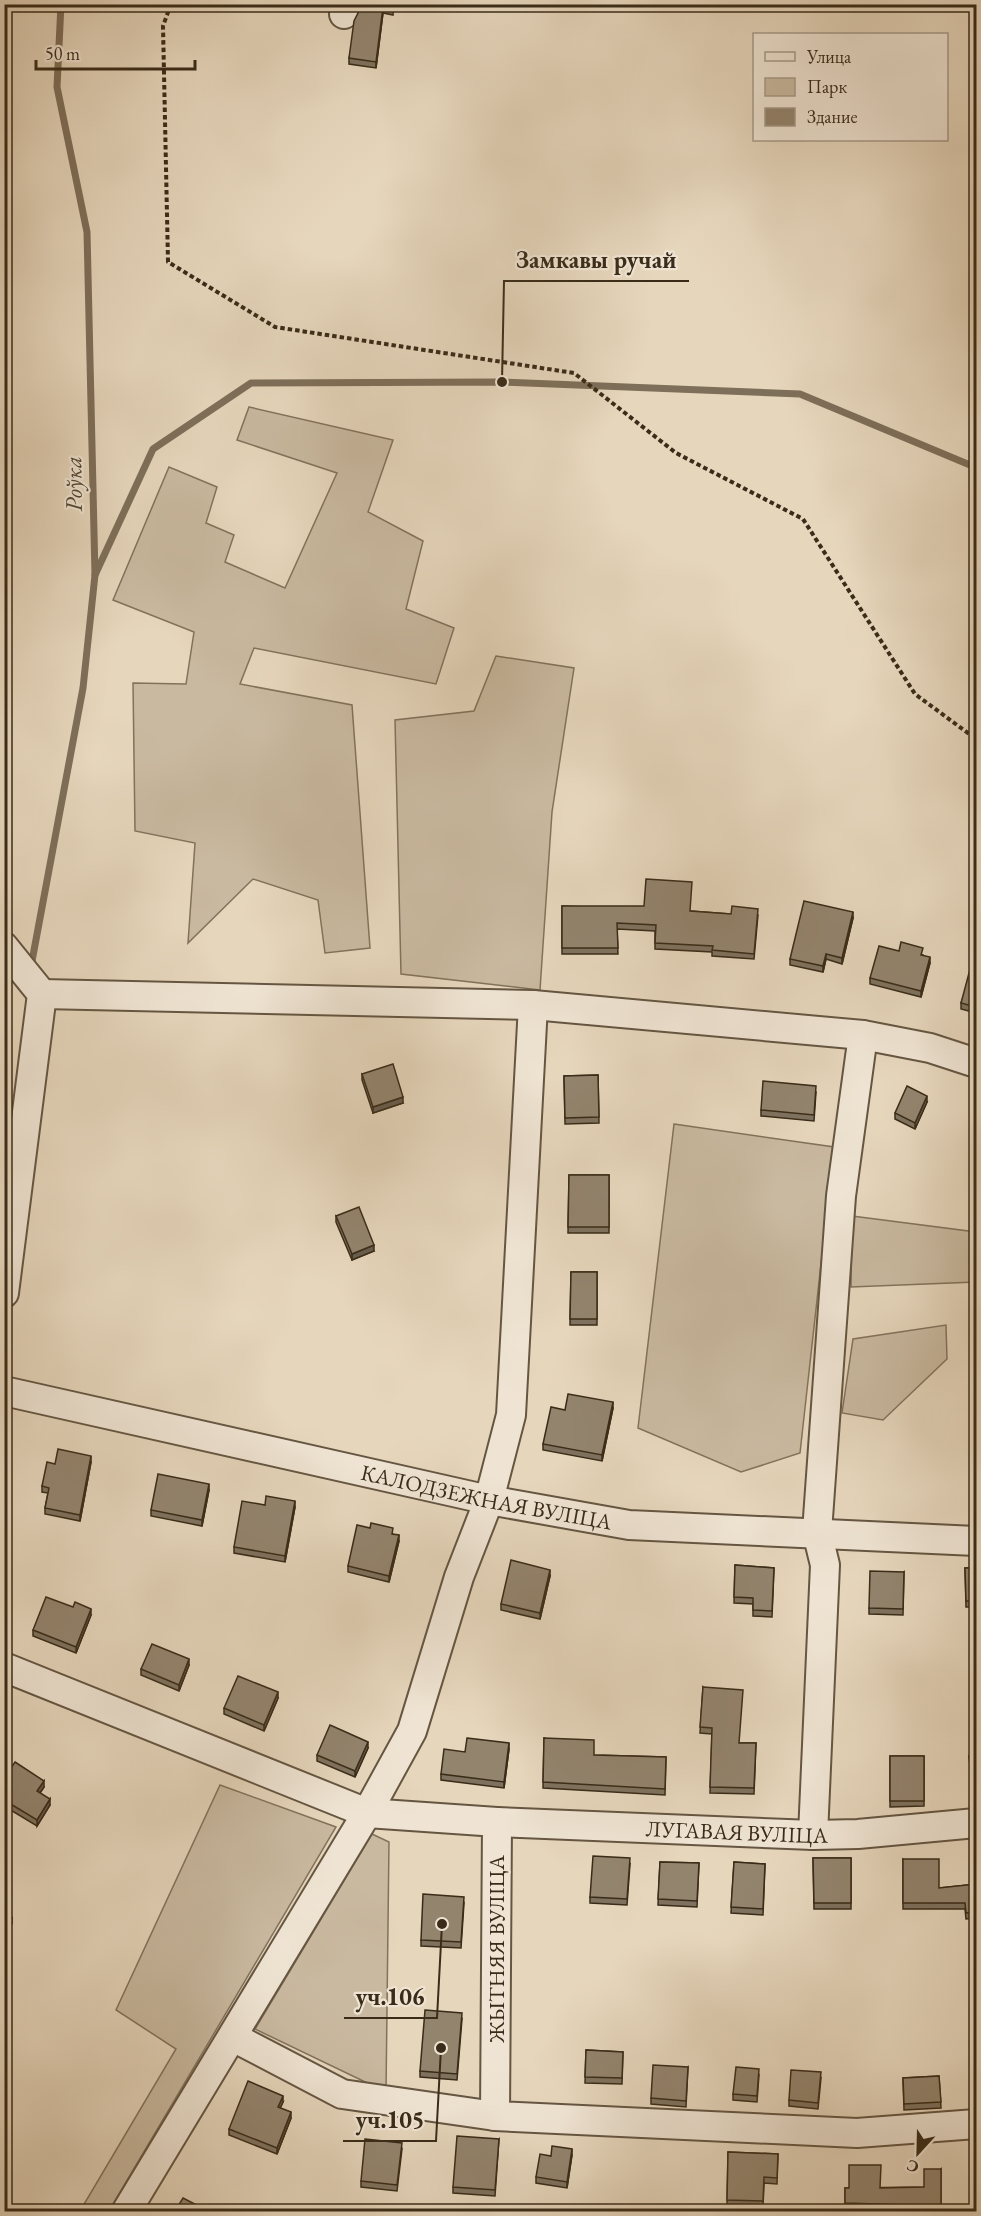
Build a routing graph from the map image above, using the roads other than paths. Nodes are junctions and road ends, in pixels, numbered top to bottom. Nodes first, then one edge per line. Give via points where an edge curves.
1 (4, 946) edge
2 (42, 994) junction
3 (533, 1005) junction
4 (863, 1035) junction
5 (976, 1063) edge
6 (4, 1293) edge
7 (4, 1391) edge
8 (489, 1500) junction
9 (817, 1532) junction
10 (976, 1541) edge
11 (4, 1667) edge
12 (367, 1813) junction
13 (497, 1822) junction
14 (976, 1823) edge
15 (813, 1835) junction
16 (233, 2037) junction
17 (495, 2116) junction
18 (976, 2124) edge
19 (126, 2211) edge

1 - 2 street
2 - 3 street
2 - 6 street
3 - 4 street
3 - 8 street via 511,1415
4 - 5 street via 930,1048
4 - 9 street via 841,1196
7 - 8 street, КАЛОДЗЕЖНАЯ ВУЛІЦА
8 - 9 street, КАЛОДЗЕЖНАЯ ВУЛІЦА via 629,1525
8 - 12 street via 459,1578 412,1731
9 - 10 street, КАЛОДЗЕЖНАЯ ВУЛІЦА
9 - 15 street via 825,1565
11 - 12 street, ЖЫТНЯЯ ВУЛІЦА
12 - 13 street, ЖЫТНЯЯ ВУЛІЦА
12 - 16 street
13 - 15 street, ЛУГАВАЯ ВУЛІЦА
13 - 17 street, ЖЫТНЯЯ ВУЛІЦА
14 - 15 street, ЛУГАВАЯ ВУЛІЦА
16 - 17 street via 342,2094
16 - 19 street
17 - 18 street via 857,2133

